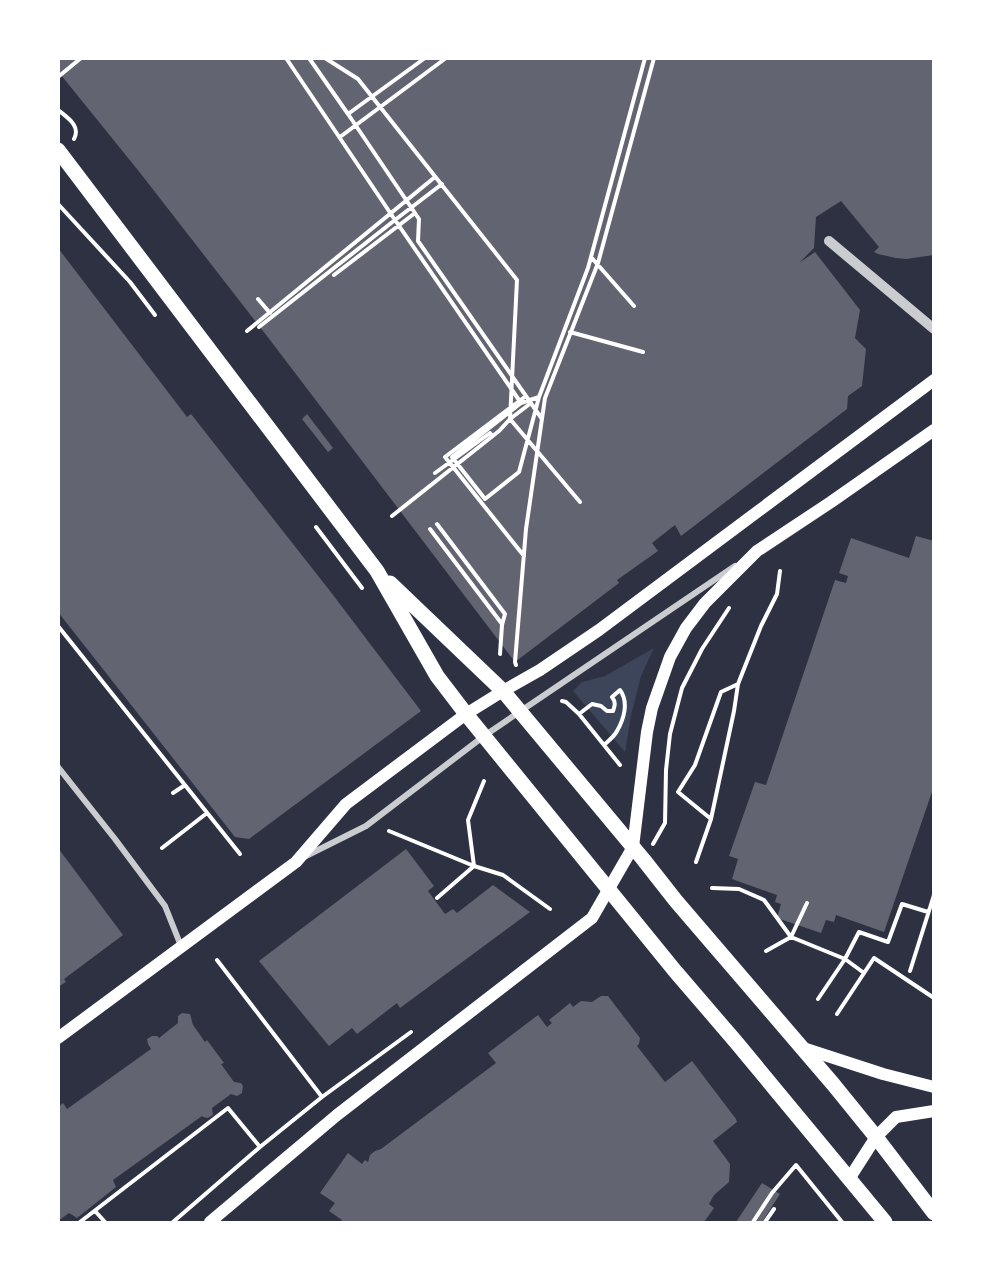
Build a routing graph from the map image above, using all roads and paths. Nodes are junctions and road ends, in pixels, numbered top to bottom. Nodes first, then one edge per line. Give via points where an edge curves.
1 (81, 58) edge
2 (286, 58) edge
3 (309, 58) edge
4 (325, 58) edge
5 (424, 58) edge
6 (446, 58) edge
7 (645, 58) edge
8 (654, 58) edge
9 (58, 77) edge
10 (58, 110) edge
11 (348, 114) junction
12 (340, 137) junction
13 (74, 140) dead end
14 (58, 150) edge
15 (435, 177) junction
16 (442, 184) junction
17 (58, 204) edge
18 (411, 207) junction
19 (415, 213) junction
20 (395, 220) junction
21 (829, 241) dead end
22 (591, 256) junction
23 (334, 275) dead end
24 (258, 299) dead end
25 (634, 306) dead end
26 (270, 313) junction
27 (157, 318) dead end
28 (259, 327) dead end
29 (933, 329) edge
30 (247, 331) dead end
31 (570, 332) junction
32 (643, 352) dead end
33 (933, 380) edge
34 (526, 396) junction
35 (538, 397) junction
36 (521, 403) junction
37 (531, 403) junction
38 (510, 419) junction
39 (542, 419) junction
40 (933, 430) edge
41 (492, 436) junction
42 (435, 473) dead end
43 (580, 502) dead end
44 (392, 516) dead end
45 (312, 521) dead end
46 (437, 524) dead end
47 (430, 529) dead end
48 (758, 551) junction
49 (524, 557) junction
50 (377, 571) junction
51 (780, 571) dead end
52 (368, 597) dead end
53 (735, 602) dead end
54 (502, 625) junction
55 (58, 626) edge
56 (500, 654) dead end
57 (515, 662) dead end
58 (738, 684) junction
59 (503, 691) junction
60 (558, 700) dead end
61 (521, 711) junction
62 (466, 714) junction
63 (579, 714) junction
64 (484, 736) junction
65 (604, 745) junction
66 (620, 765) dead end
67 (58, 767) edge
68 (484, 781) dead end
69 (185, 785) junction
70 (173, 793) dead end
71 (207, 813) junction
72 (711, 819) junction
73 (389, 831) dead end
74 (162, 848) dead end
75 (638, 852) junction
76 (240, 854) dead end
77 (296, 862) junction
78 (696, 862) dead end
79 (474, 866) junction
80 (609, 888) junction
81 (712, 888) dead end
82 (933, 895) edge
83 (437, 898) dead end
84 (807, 903) dead end
85 (550, 909) dead end
86 (928, 912) junction
87 (791, 937) junction
88 (181, 946) junction
89 (766, 951) dead end
90 (845, 959) junction
91 (217, 960) dead end
92 (910, 971) dead end
93 (864, 973) junction
94 (933, 998) edge
95 (818, 999) dead end
96 (837, 1014) dead end
97 (58, 1038) edge
98 (803, 1048) junction
99 (933, 1087) edge
100 (322, 1097) dead end
101 (933, 1111) edge
102 (876, 1137) junction
103 (260, 1147) dead end
104 (849, 1179) junction
105 (774, 1209) dead end
106 (95, 1211) junction
107 (933, 1213) edge
108 (80, 1222) edge
109 (105, 1222) edge
110 (210, 1222) edge
111 (753, 1222) edge
112 (765, 1222) edge
113 (842, 1222) edge
114 (885, 1222) edge

1 - 9 path
2 - 12 path
3 - 11 path
4 - 15 path via 358,79
5 - 11 path
6 - 12 path
7 - 22 path
8 - 31 path via 598,262
10 - 13 path via 76,126
11 - 18 path
12 - 20 path
14 - 50 main road
15 - 16 path
15 - 26 path
16 - 18 path
16 - 38 path via 517,280
17 - 27 path via 130,282
18 - 19 path
18 - 20 path
19 - 23 path
19 - 34 path via 419,219 418,241
20 - 28 path
20 - 36 path
21 - 29 street
22 - 25 path
22 - 35 path
24 - 26 path
26 - 30 path
31 - 32 path
31 - 39 path via 545,398
33 - 59 main road via 599,630
34 - 37 path
34 - 49 path via 445,457
35 - 36 path
35 - 36 path via 519,472 485,499 452,457
35 - 37 path
37 - 38 path
37 - 39 path
38 - 41 path
38 - 43 path
39 - 49 path
40 - 48 main road
41 - 42 path via 490,433
41 - 44 path
45 - 52 path
46 - 54 path via 505,614
47 - 54 path
48 - 61 street
48 - 75 main road via 705,603 670,657 647,732
49 - 57 path
50 - 59 main road
50 - 62 main road via 437,676
51 - 58 path via 777,594
53 - 75 path via 682,688 670,734 664,824
54 - 56 path
55 - 69 path
58 - 72 path
58 - 72 path via 721,692 695,765 678,792
59 - 61 main road
59 - 62 main road
60 - 63 path
61 - 64 street
61 - 75 main road
62 - 64 main road
62 - 77 main road via 346,804
63 - 65 path
63 - 65 path via 592,704 613,711 612,697 620,690 625,696 625,711 617,732
64 - 77 street via 366,826
64 - 80 main road
65 - 66 path
67 - 88 street via 165,906
68 - 79 path via 468,820
69 - 70 path
69 - 71 path
71 - 74 path
71 - 76 path
72 - 78 path
73 - 79 path
75 - 80 main road
75 - 98 main road
77 - 88 main road
79 - 83 path
79 - 85 path via 503,875
80 - 104 main road
80 - 110 main road via 592,918 337,1115
81 - 87 path via 739,889 764,900
82 - 86 path
84 - 87 path
86 - 90 path via 902,904 888,942 859,932
86 - 92 path
87 - 89 path
87 - 90 path
88 - 97 main road
90 - 93 path
90 - 95 path
91 - 100 path
93 - 94 path via 874,958
93 - 96 path
98 - 99 main road
98 - 102 main road
101 - 102 main road via 896,1117
102 - 104 main road
102 - 107 main road
103 - 106 path via 228,1108
104 - 114 main road
105 - 112 path
106 - 108 path
106 - 109 path
111 - 113 path via 796,1165

